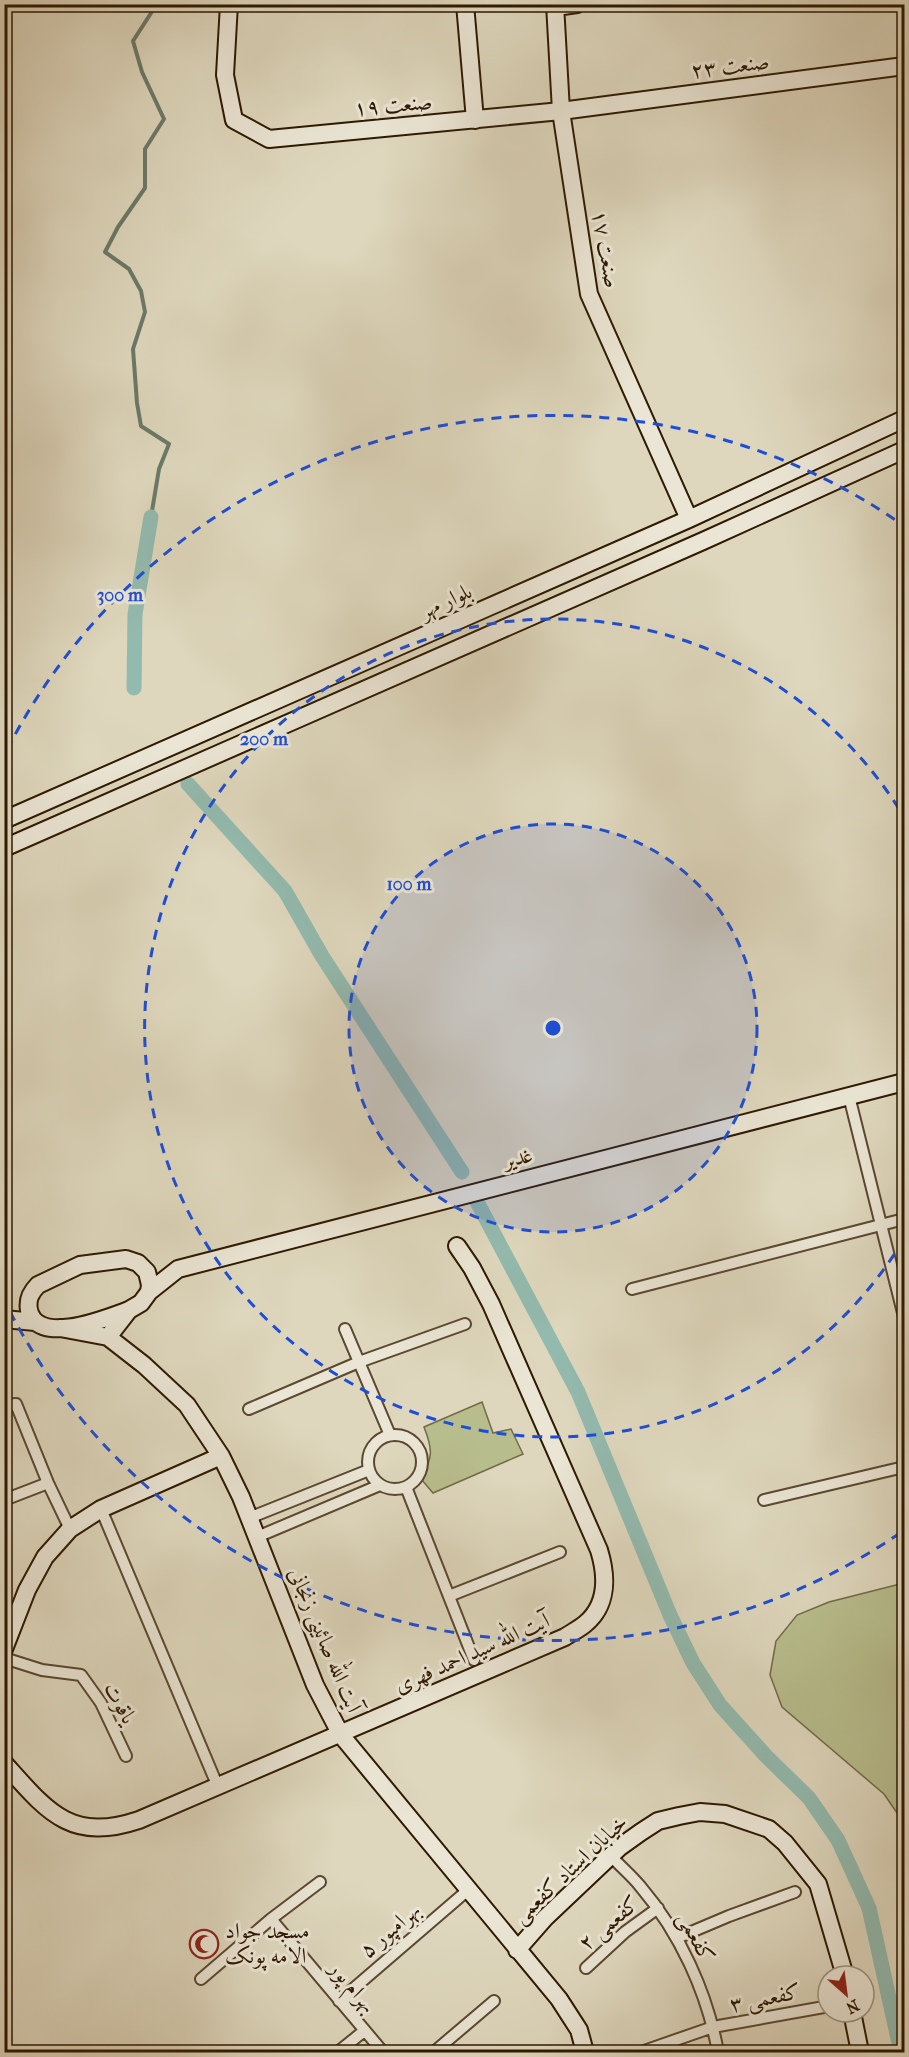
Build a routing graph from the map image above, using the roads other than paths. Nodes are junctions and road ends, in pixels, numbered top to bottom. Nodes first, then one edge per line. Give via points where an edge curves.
1 (229, 4) edge
2 (465, 4) edge
3 (577, 4) edge
4 (555, 6) edge
5 (904, 66) edge
6 (561, 111) junction
7 (475, 120) junction
8 (904, 418) edge
9 (904, 450) edge
10 (689, 519) junction
11 (210, 730) junction
12 (219, 754) junction
13 (4, 820) edge
14 (4, 848) edge
15 (904, 1082) edge
16 (849, 1096) junction
17 (904, 1219) edge
18 (881, 1225) junction
19 (457, 1246) dead end
20 (144, 1267) junction
21 (178, 1269) junction
22 (632, 1289) dead end
23 (149, 1292) junction
24 (30, 1296) junction
25 (129, 1310) junction
26 (4, 1313) edge
27 (904, 1317) edge
28 (4, 1319) edge
29 (35, 1322) junction
30 (465, 1324) dead end
31 (60, 1328) junction
32 (345, 1329) dead end
33 (108, 1337) junction
34 (359, 1362) junction
35 (4, 1406) edge
36 (249, 1409) dead end
37 (390, 1435) junction
38 (221, 1456) junction
39 (904, 1467) edge
40 (369, 1470) junction
41 (48, 1483) junction
42 (380, 1485) junction
43 (406, 1487) junction
44 (4, 1500) edge
45 (764, 1500) dead end
46 (101, 1509) junction
47 (249, 1518) junction
48 (70, 1529) junction
49 (257, 1537) junction
50 (560, 1552) dead end
51 (449, 1596) junction
52 (4, 1649) edge
53 (4, 1658) edge
54 (474, 1660) dead end
55 (341, 1735) junction
56 (126, 1756) dead end
57 (4, 1763) edge
58 (218, 1787) junction
59 (611, 1856) junction
60 (320, 1882) dead end
61 (468, 1890) junction
62 (795, 1892) dead end
63 (658, 1908) junction
64 (271, 1919) junction
65 (677, 1938) junction
66 (517, 1950) junction
67 (841, 1964) edge
68 (586, 1968) dead end
69 (201, 1979) dead end
70 (339, 2001) junction
71 (494, 2001) dead end
72 (816, 2008) edge
73 (854, 2024) edge
74 (714, 2027) junction
75 (364, 2031) junction
76 (339, 2052) edge
77 (383, 2052) edge
78 (434, 2052) edge
79 (585, 2052) edge
80 (641, 2052) edge
81 (718, 2052) edge
82 (860, 2052) edge

1 - 7 main road, صنعت ۱۹ via 225,75 234,120 269,139
2 - 7 main road
3 - 4 main road
4 - 6 main road, صنعت ۱۷
5 - 6 main road, صنعت ۲۳
6 - 7 main road, صنعت ۱۹
6 - 10 main road, صنعت ۱۷ via 589,294
8 - 10 main road, بلوار مهر
9 - 12 main road
10 - 11 main road, بلوار مهر
11 - 12 main road
11 - 13 main road, بلوار مهر
12 - 14 main road
15 - 16 main road, غدیر
16 - 18 street
16 - 21 main road, غدیر
17 - 18 street
18 - 22 street
18 - 27 street
19 - 55 main road, آیت الله سید احمد فهری via 491,1304 599,1550 605,1584 602,1599 585,1624 565,1637
20 - 21 main road
20 - 23 main road via 150,1278
20 - 24 main road via 126,1259 80,1265 38,1285
21 - 23 main road, غدیر
23 - 25 main road, غدیر
24 - 26 main road
24 - 29 main road via 29,1310
25 - 31 main road via 95,1322
25 - 33 main road
28 - 29 main road, آیت الله صائینی زنجانی
29 - 31 main road, آیت الله صائینی زنجانی via 47,1328
30 - 34 street
31 - 33 main road, آیت الله صائینی زنجانی
32 - 34 street
33 - 38 main road, آیت الله صائینی زنجانی via 186,1406
34 - 36 street
34 - 37 street
35 - 41 street via 16,1404
37 - 40 street via 376,1442 368,1455
37 - 43 street via 406,1437 418,1447 422,1462 418,1477
38 - 46 main road
38 - 47 main road, آیت الله صائینی زنجانی
39 - 45 street
40 - 42 street
40 - 47 street
41 - 44 street
41 - 48 street
42 - 43 street via 393,1490
42 - 49 street
43 - 51 street
46 - 48 main road
46 - 58 street
47 - 49 main road, آیت الله صائینی زنجانی
48 - 52 main road via 45,1557 27,1590
49 - 55 main road, آیت الله صائینی زنجانی via 315,1685
50 - 51 street
51 - 54 street
53 - 56 street, یاقوت via 42,1670 81,1675 101,1703
55 - 58 main road, آیت الله سید احمد فهری
55 - 61 main road, آیت الله صائینی زنجانی
57 - 58 main road, آیت الله سید احمد فهری via 56,1816 75,1825 97,1828 119,1827 140,1820
59 - 63 street, کفعمی
59 - 66 main road, خیابان استاد کفعمی
59 - 67 main road, خیابان استاد کفعمی via 658,1821 700,1812 725,1814 769,1829 818,1884
60 - 64 street
61 - 66 main road, آیت الله صائینی زنجانی
61 - 70 street, بهرامپور ۵
62 - 65 street
63 - 65 street, کفعمی
63 - 68 street, کفعمی ۲
64 - 69 street
64 - 70 street, بهرام پور
65 - 74 street, کفعمی
66 - 79 main road, آیت الله صائینی زنجانی via 579,2030
70 - 75 street, بهرام پور
71 - 78 street
72 - 74 street, کفعمی ۳
73 - 82 main road
74 - 80 street, کفعمی ۳
74 - 81 street, کفعمی
75 - 76 street
75 - 77 street, بهرام پور

